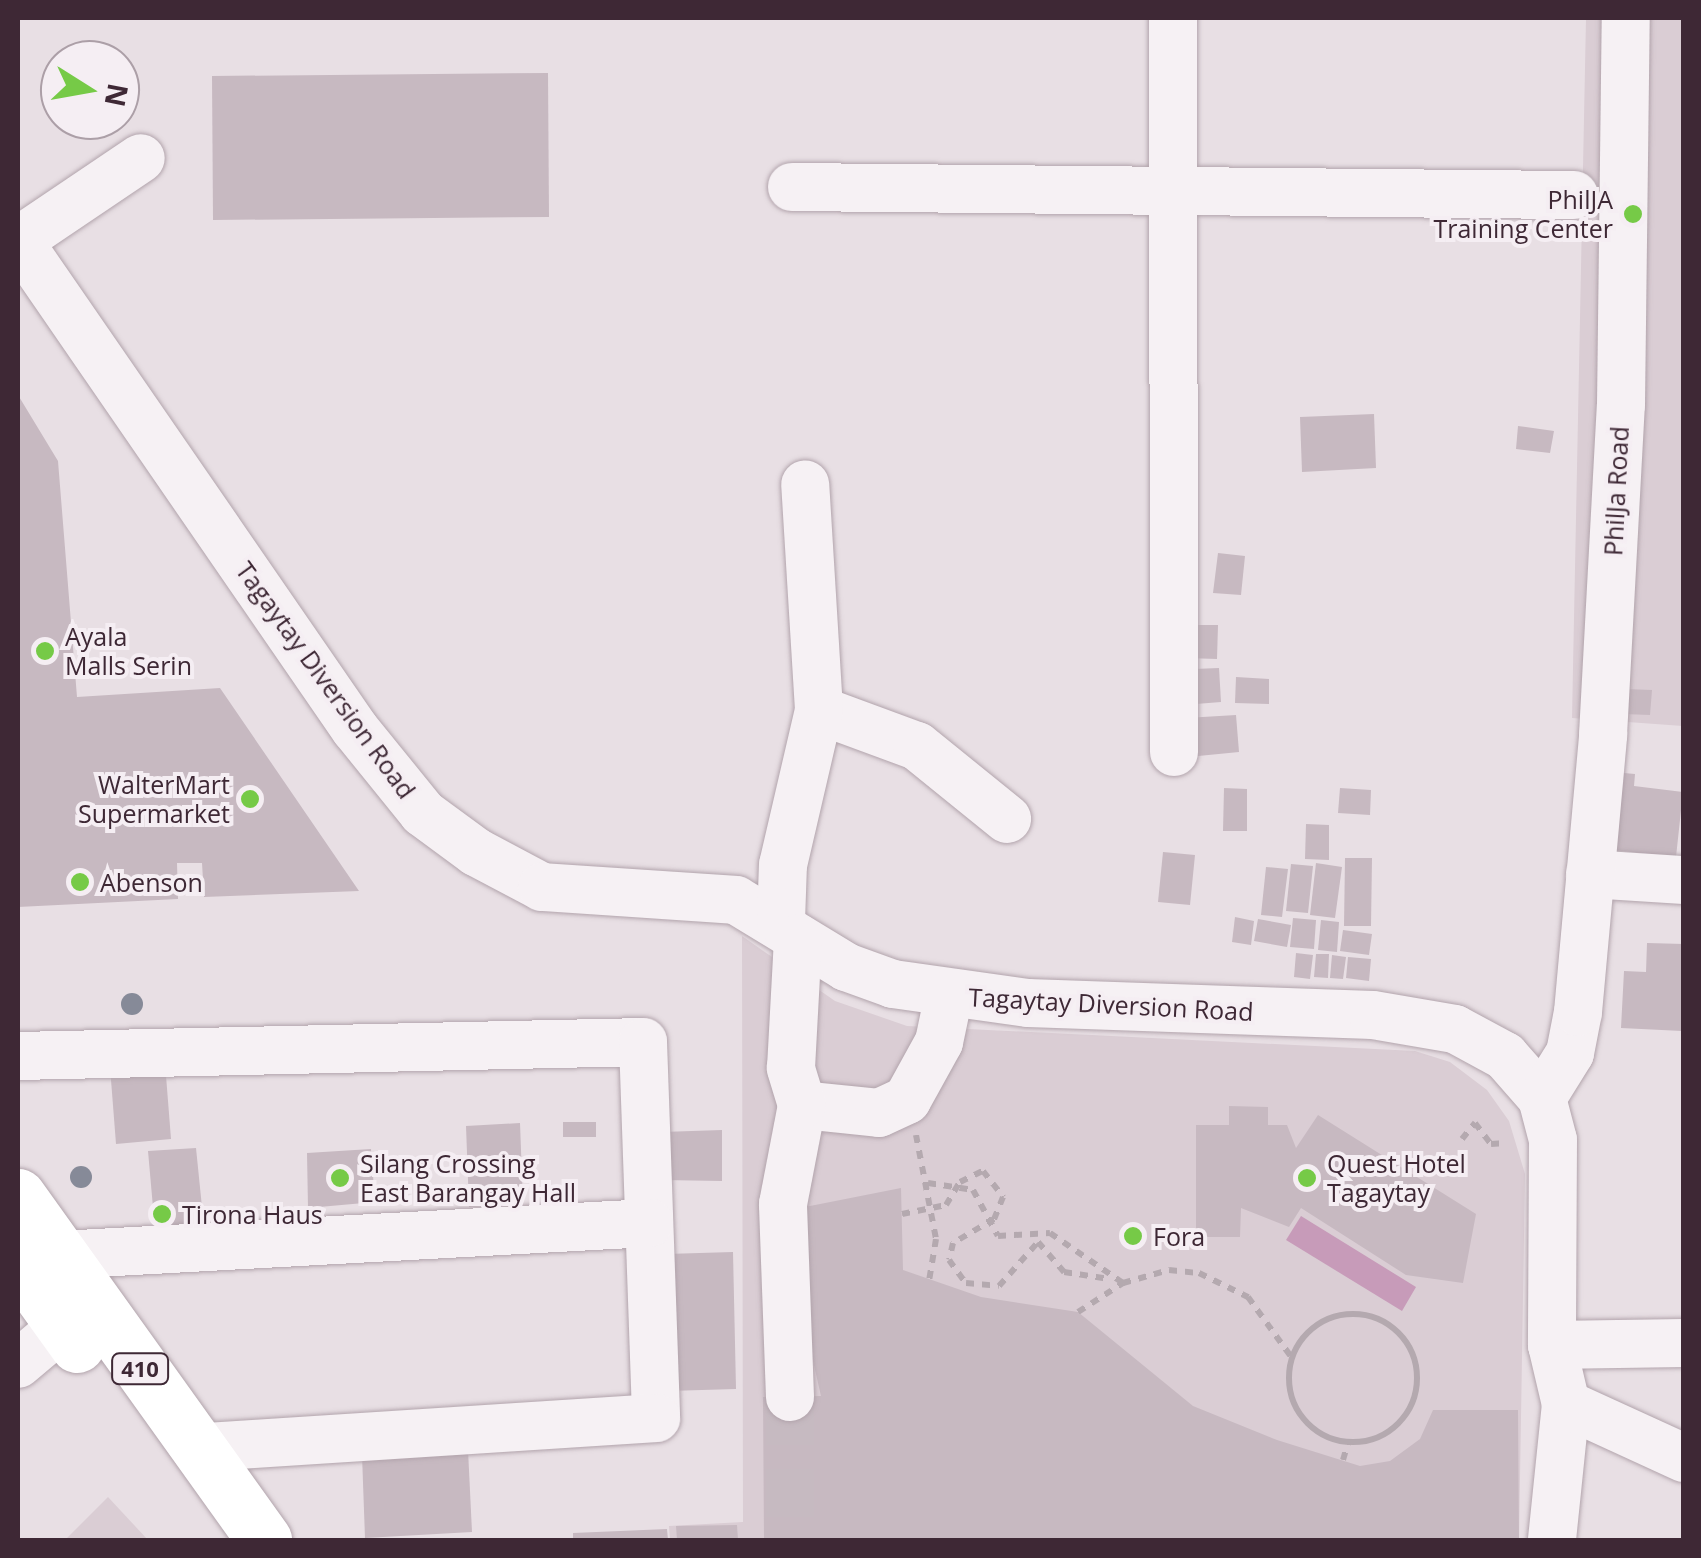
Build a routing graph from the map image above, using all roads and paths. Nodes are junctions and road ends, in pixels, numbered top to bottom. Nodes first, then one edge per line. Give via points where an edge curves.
1 (1173, 18) edge
2 (1626, 18) edge
3 (141, 158) dead end
4 (792, 187) dead end
5 (1175, 194) junction
6 (1574, 194) dead end
7 (18, 240) edge
8 (805, 484) dead end
9 (818, 710) junction
10 (1174, 752) dead end
11 (1007, 819) dead end
12 (1590, 874) junction
13 (1684, 880) edge
14 (790, 929) junction
15 (949, 994) junction
16 (18, 1056) edge
17 (1542, 1098) junction
18 (802, 1105) junction
19 (1462, 1139) dead end
20 (1506, 1144) dead end
21 (18, 1196) edge
22 (902, 1214) dead end
23 (649, 1224) junction
24 (39, 1259) edge
25 (929, 1282) dead end
26 (1123, 1284) junction
27 (1078, 1312) dead end
28 (63, 1326) junction
29 (1684, 1343) edge
30 (1552, 1345) junction
31 (1292, 1358) junction
32 (18, 1364) edge
33 (790, 1397) tunnel mouth
34 (1566, 1404) junction
35 (1348, 1442) junction
36 (196, 1448) junction
37 (1684, 1458) edge
38 (1343, 1460) dead end
39 (222, 1540) edge
40 (264, 1540) edge
41 (1552, 1540) edge

1 - 5 street
2 - 12 street, PhilJa Road via 1621,405
3 - 7 street
4 - 5 street
5 - 6 street
5 - 10 street
7 - 14 street, Tagaytay Diversion Road via 423,813 542,887 736,900
8 - 9 street
9 - 11 street via 917,746
9 - 14 street via 783,865
12 - 13 street
12 - 17 street, PhilJa Road via 1570,1053
14 - 15 street, Tagaytay Diversion Road via 846,967
14 - 18 street via 791,1068
15 - 17 street, Tagaytay Diversion Road via 1424,1022 1505,1056
15 - 18 street via 939,1042 907,1100 879,1113
16 - 23 street via 643,1042
17 - 30 street via 1556,1186
18 - 33 street via 782,1204
19 - 20 path via 1475,1124 1491,1144
21 - 24 main road, 410
22 - 26 path, bridge via 946,1205 960,1182 983,1171 1003,1198 994,1218 956,1235 950,1260 959,1277 976,1288 1000,1286 1038,1242 1064,1272
23 - 24 street
23 - 36 street via 656,1418
24 - 28 main road, 410
24 - 36 main road, 410
25 - 26 path via 936,1239 928,1183 973,1190 998,1236 1050,1233
26 - 27 path
26 - 31 path via 1169,1270 1226,1281
28 - 32 street
28 - 39 main road, 410
29 - 30 street
30 - 34 street
31 - 35 path via 1300,1413
31 - 35 path via 1316,1325 1344,1315 1375,1318 1406,1342 1413,1402 1386,1432
34 - 37 street
34 - 41 street
35 - 38 path
36 - 40 main road, 410

